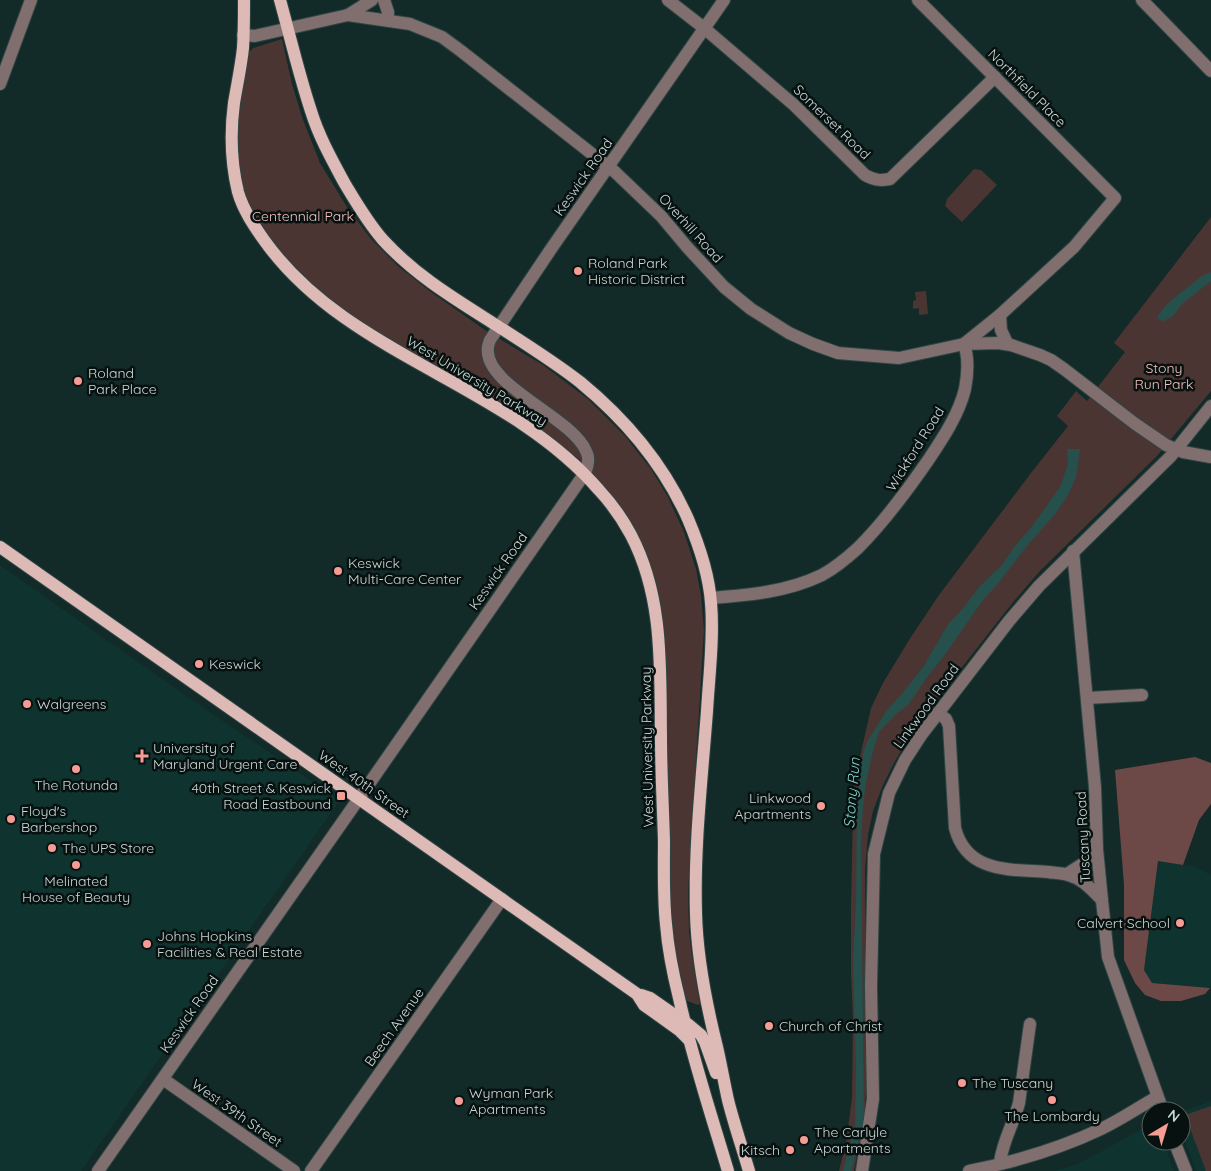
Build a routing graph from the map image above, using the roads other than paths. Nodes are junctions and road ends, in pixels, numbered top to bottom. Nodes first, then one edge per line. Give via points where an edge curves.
1 (31, 0) edge
2 (244, 0) edge
3 (280, 0) edge
4 (372, 0) edge
5 (384, 0) edge
6 (668, 0) edge
7 (724, 0) edge
8 (918, 0) edge
9 (1142, 0) edge
10 (348, 15) junction
11 (388, 20) junction
12 (288, 28) junction
13 (704, 28) junction
14 (243, 35) junction
15 (1211, 71) edge
16 (995, 77) junction
17 (0, 84) edge
18 (609, 167) junction
19 (1000, 315) junction
20 (499, 327) junction
21 (1007, 343) junction
22 (964, 344) junction
23 (1211, 406) edge
24 (1176, 450) junction
25 (1211, 456) edge
26 (585, 473) junction
27 (0, 547) edge
28 (1073, 551) junction
29 (711, 598) junction
30 (1142, 695) dead end
31 (1087, 698) junction
32 (938, 713) junction
33 (359, 799) junction
34 (1098, 849) junction
35 (1066, 874) junction
36 (502, 899) junction
37 (1102, 900) junction
38 (637, 994) junction
39 (684, 1021) junction
40 (1030, 1024) dead end
41 (689, 1041) junction
42 (163, 1079) junction
43 (1157, 1097) junction
44 (1159, 1101) edge
45 (729, 1102) junction
46 (1178, 1151) edge
47 (1000, 1163) junction
48 (98, 1171) edge
49 (294, 1171) edge
50 (311, 1171) edge
51 (728, 1171) edge
52 (749, 1171) edge
53 (862, 1171) edge
54 (973, 1171) edge
55 (1186, 1171) edge

1 - 17 street
2 - 14 main road, West University Parkway
3 - 12 main road
4 - 10 street
5 - 11 street
6 - 13 street, Somerset Road
7 - 13 street, Keswick Road
8 - 16 street, Northfield Place
9 - 15 street
10 - 11 street, Overhill Road
10 - 12 street, Overhill Road
11 - 18 street, Overhill Road via 410,24 442,38
12 - 14 street, Overhill Road via 254,36
12 - 20 main road via 310,110 333,163 356,204 395,253 430,283
13 - 16 street, Somerset Road via 794,105 865,175 880,181 899,172
13 - 18 street, Keswick Road
14 - 26 main road, West University Parkway via 231,152 240,198 274,254 305,287 348,320 527,426
16 - 19 street, Northfield Place via 1115,198 1074,247
18 - 20 street, Keswick Road
18 - 22 street, Overhill Road via 661,216 724,287 751,309 794,335 838,353 899,358
19 - 21 street via 1001,330
19 - 22 street
20 - 26 street, Keswick Road via 488,348 491,364 505,382 557,420 582,444 588,455
20 - 29 main road via 580,382 634,434 665,477 688,519 698,543
21 - 22 street, Overhill Road
21 - 24 street, Overhill Road via 1051,360 1166,446
22 - 29 street, Wickford Road via 968,354 967,371 954,417 893,510 864,541 837,566 798,585 777,591
23 - 24 street, Linkwood Road
24 - 25 street, Overhill Road
24 - 28 street, Linkwood Road
26 - 33 street, Keswick Road
26 - 39 main road, West University Parkway via 625,524 641,556 653,595 660,655 666,926
27 - 33 main road, West 40th Street
28 - 31 street, Tuscany Road
28 - 32 street, Linkwood Road via 1021,607
29 - 45 main road via 711,651 698,829 696,914 704,990
30 - 31 street
31 - 34 street, Tuscany Road
32 - 35 street via 949,726 955,828 968,853 980,863 995,867
32 - 53 street, Linkwood Road via 905,760 889,793 874,854 871,986 874,1099
33 - 36 main road, West 40th Street
33 - 42 street, Keswick Road
34 - 35 street
34 - 37 street, Tuscany Road
35 - 37 street via 1085,882
36 - 38 main road, West 40th Street
36 - 50 street, Beech Avenue
37 - 43 street, Tuscany Road via 1108,957
38 - 39 main road, West 40th Street via 650,998
38 - 41 main road, West 40th Street via 644,1004
39 - 41 main road, West University Parkway
39 - 45 main road, West 40th Street via 704,1042
40 - 47 street via 1019,1103 1003,1145
41 - 51 main road, West University Parkway
42 - 48 street, Keswick Road
42 - 49 street, West 39th Street
43 - 44 street, Tuscany Road
43 - 47 street via 1074,1141
45 - 52 main road
46 - 55 street
47 - 54 street

